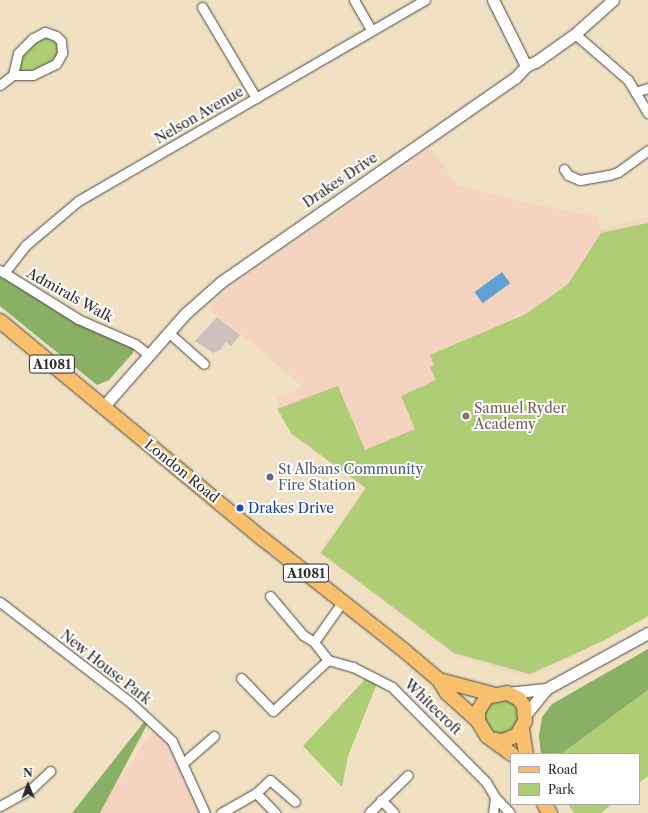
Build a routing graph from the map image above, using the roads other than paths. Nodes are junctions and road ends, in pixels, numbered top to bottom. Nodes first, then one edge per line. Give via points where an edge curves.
1 (354, 0) edge
2 (425, 0) edge
3 (493, 0) edge
4 (613, 0) edge
5 (202, 7) dead end
6 (371, 30) junction
7 (575, 34) junction
8 (526, 66) junction
9 (13, 75) junction
10 (0, 85) edge
11 (648, 88) edge
12 (635, 92) junction
13 (256, 98) junction
14 (648, 113) edge
15 (648, 150) edge
16 (564, 170) dead end
17 (2, 272) edge
18 (0, 321) edge
19 (168, 332) junction
20 (148, 354) junction
21 (204, 364) dead end
22 (104, 407) junction
23 (270, 596) dead end
24 (343, 601) junction
25 (0, 602) edge
26 (648, 633) edge
27 (314, 642) junction
28 (328, 660) junction
29 (241, 678) dead end
30 (439, 680) junction
31 (546, 688) junction
32 (507, 693) junction
33 (492, 694) junction
34 (526, 714) junction
35 (478, 721) junction
36 (522, 729) junction
37 (214, 736) dead end
38 (495, 740) junction
39 (511, 753) edge
40 (526, 753) edge
41 (183, 763) junction
42 (50, 771) dead end
43 (408, 774) dead end
44 (256, 793) junction
45 (495, 797) junction
46 (381, 800) junction
47 (296, 802) dead end
48 (1, 803) edge
49 (205, 813) edge
50 (221, 813) edge
51 (275, 813) edge
52 (369, 813) edge
53 (394, 813) edge
54 (493, 813) edge
55 (510, 813) edge

1 - 6 street
2 - 6 street, Nelson Avenue
3 - 8 street
4 - 7 street, Drakes Drive
5 - 13 street
6 - 13 street, Nelson Avenue
7 - 8 street, Drakes Drive
7 - 12 street via 592,52 612,65
8 - 19 street, Drakes Drive via 515,78 260,253 186,313
9 - 9 street via 18,54 33,38 45,32 61,41 62,53 56,64 33,75
9 - 10 street
11 - 12 street
12 - 14 street
13 - 17 street, Nelson Avenue via 78,201 26,245
15 - 16 street via 618,172 609,175 580,180 568,175
17 - 20 street, Admirals Walk via 78,318 135,344
18 - 22 main road, London Road / A1081
19 - 20 street, Drakes Drive
19 - 21 street
20 - 22 street, Drakes Drive
22 - 24 main road, London Road / A1081 via 262,539
23 - 27 street via 303,635
24 - 27 street
24 - 30 main road, London Road / A1081
25 - 41 street, New House Park via 131,703 172,741
26 - 31 street
27 - 28 street
28 - 29 street via 273,711
28 - 45 street, Whitecroft via 353,667 392,687 486,782
30 - 33 main road, London Road / A1081
30 - 35 main road, London Road / A1081 via 447,693
31 - 32 street
31 - 34 street
32 - 33 main road, London Road / A1081
32 - 34 main road via 519,699
33 - 35 main road via 482,702
34 - 36 main road
35 - 38 main road, London Road / A1081 via 487,736
36 - 38 main road via 510,739
36 - 40 main road
37 - 41 street
38 - 39 main road, London Road / A1081
41 - 49 street, New House Park
42 - 48 street via 18,798
43 - 46 street
44 - 47 street via 270,780
44 - 50 street
44 - 51 street
45 - 54 street
45 - 55 street
46 - 52 street
46 - 53 street

